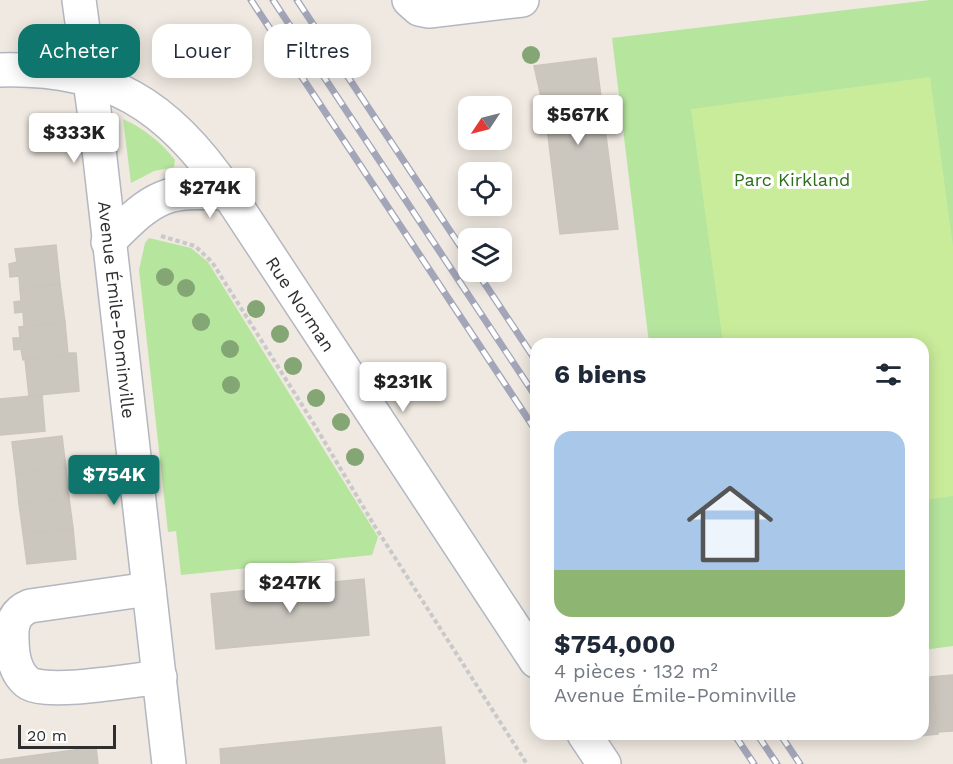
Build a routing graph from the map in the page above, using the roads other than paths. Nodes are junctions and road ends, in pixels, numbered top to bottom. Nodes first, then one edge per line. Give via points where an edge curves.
1 (79, 0) edge
2 (522, 0) edge
3 (414, 4) edge
4 (0, 70) edge
5 (89, 80) junction
6 (228, 193) junction
7 (108, 242) junction
8 (150, 589) junction
9 (530, 652) edge
10 (160, 677) junction
11 (588, 740) edge
12 (170, 764) edge
13 (604, 764) edge

1 - 5 street, Avenue Émile-Pominville
2 - 3 street via 429,10
4 - 5 street, Rue Norman via 43,70
5 - 6 street, Rue Norman via 117,90 156,112 198,151
5 - 7 street, Avenue Émile-Pominville
6 - 7 street via 164,198 143,210
6 - 9 street, Rue Norman
7 - 8 street, Avenue Émile-Pominville
8 - 10 street, Avenue Émile-Pominville
8 - 10 street via 30,606 14,618 12,639 16,664 26,682 34,687 54,689
10 - 12 street, Avenue Émile-Pominville
11 - 13 street

